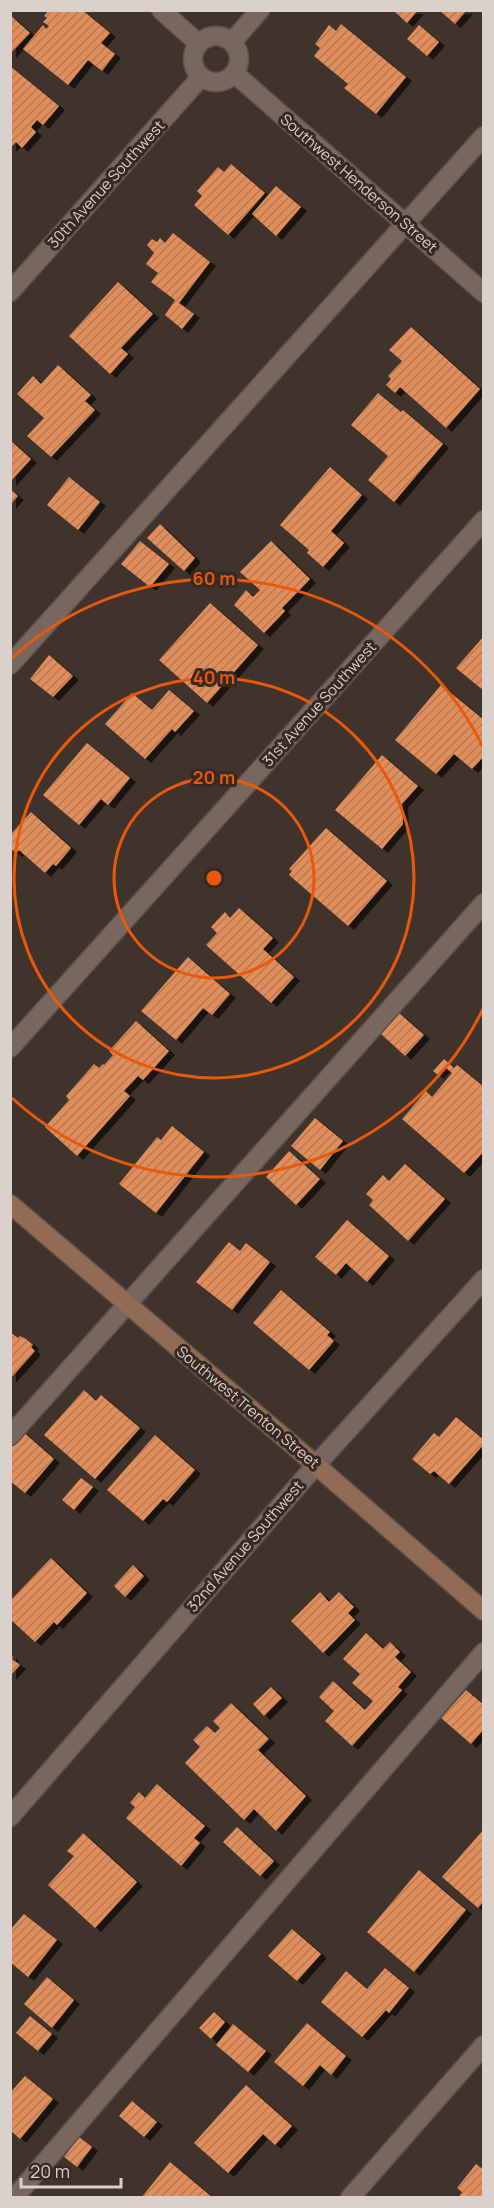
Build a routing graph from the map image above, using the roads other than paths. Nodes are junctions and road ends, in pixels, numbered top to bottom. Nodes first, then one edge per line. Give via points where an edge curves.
1 (161, 10) edge
2 (260, 10) edge
3 (232, 42) junction
4 (198, 43) junction
5 (234, 73) junction
6 (201, 77) junction
7 (483, 136) edge
8 (406, 225) junction
9 (10, 292) edge
10 (483, 293) edge
11 (483, 520) edge
12 (10, 665) edge
13 (483, 903) edge
14 (10, 1048) edge
15 (10, 1204) edge
16 (483, 1279) edge
17 (127, 1305) junction
18 (10, 1436) edge
19 (316, 1465) junction
20 (483, 1611) edge
21 (483, 1652) edge
22 (10, 1817) edge
23 (483, 2045) edge
24 (14, 2198) edge
25 (350, 2198) edge

1 - 4 street
2 - 3 street
3 - 4 street via 219,36
3 - 5 street via 239,56
4 - 6 street via 193,65
5 - 6 street via 216,83
5 - 8 street, Southwest Henderson Street
6 - 9 street, 30th Avenue Southwest
7 - 8 street
8 - 10 street, Southwest Henderson Street
8 - 12 street
11 - 14 street, 31st Avenue Southwest
13 - 17 street
15 - 17 street, Southwest Trenton Street
16 - 19 street, 32nd Avenue Southwest
17 - 18 street
17 - 19 street, Southwest Trenton Street
19 - 20 street, Southwest Trenton Street
19 - 22 street, 32nd Avenue Southwest
21 - 24 street
23 - 25 street

